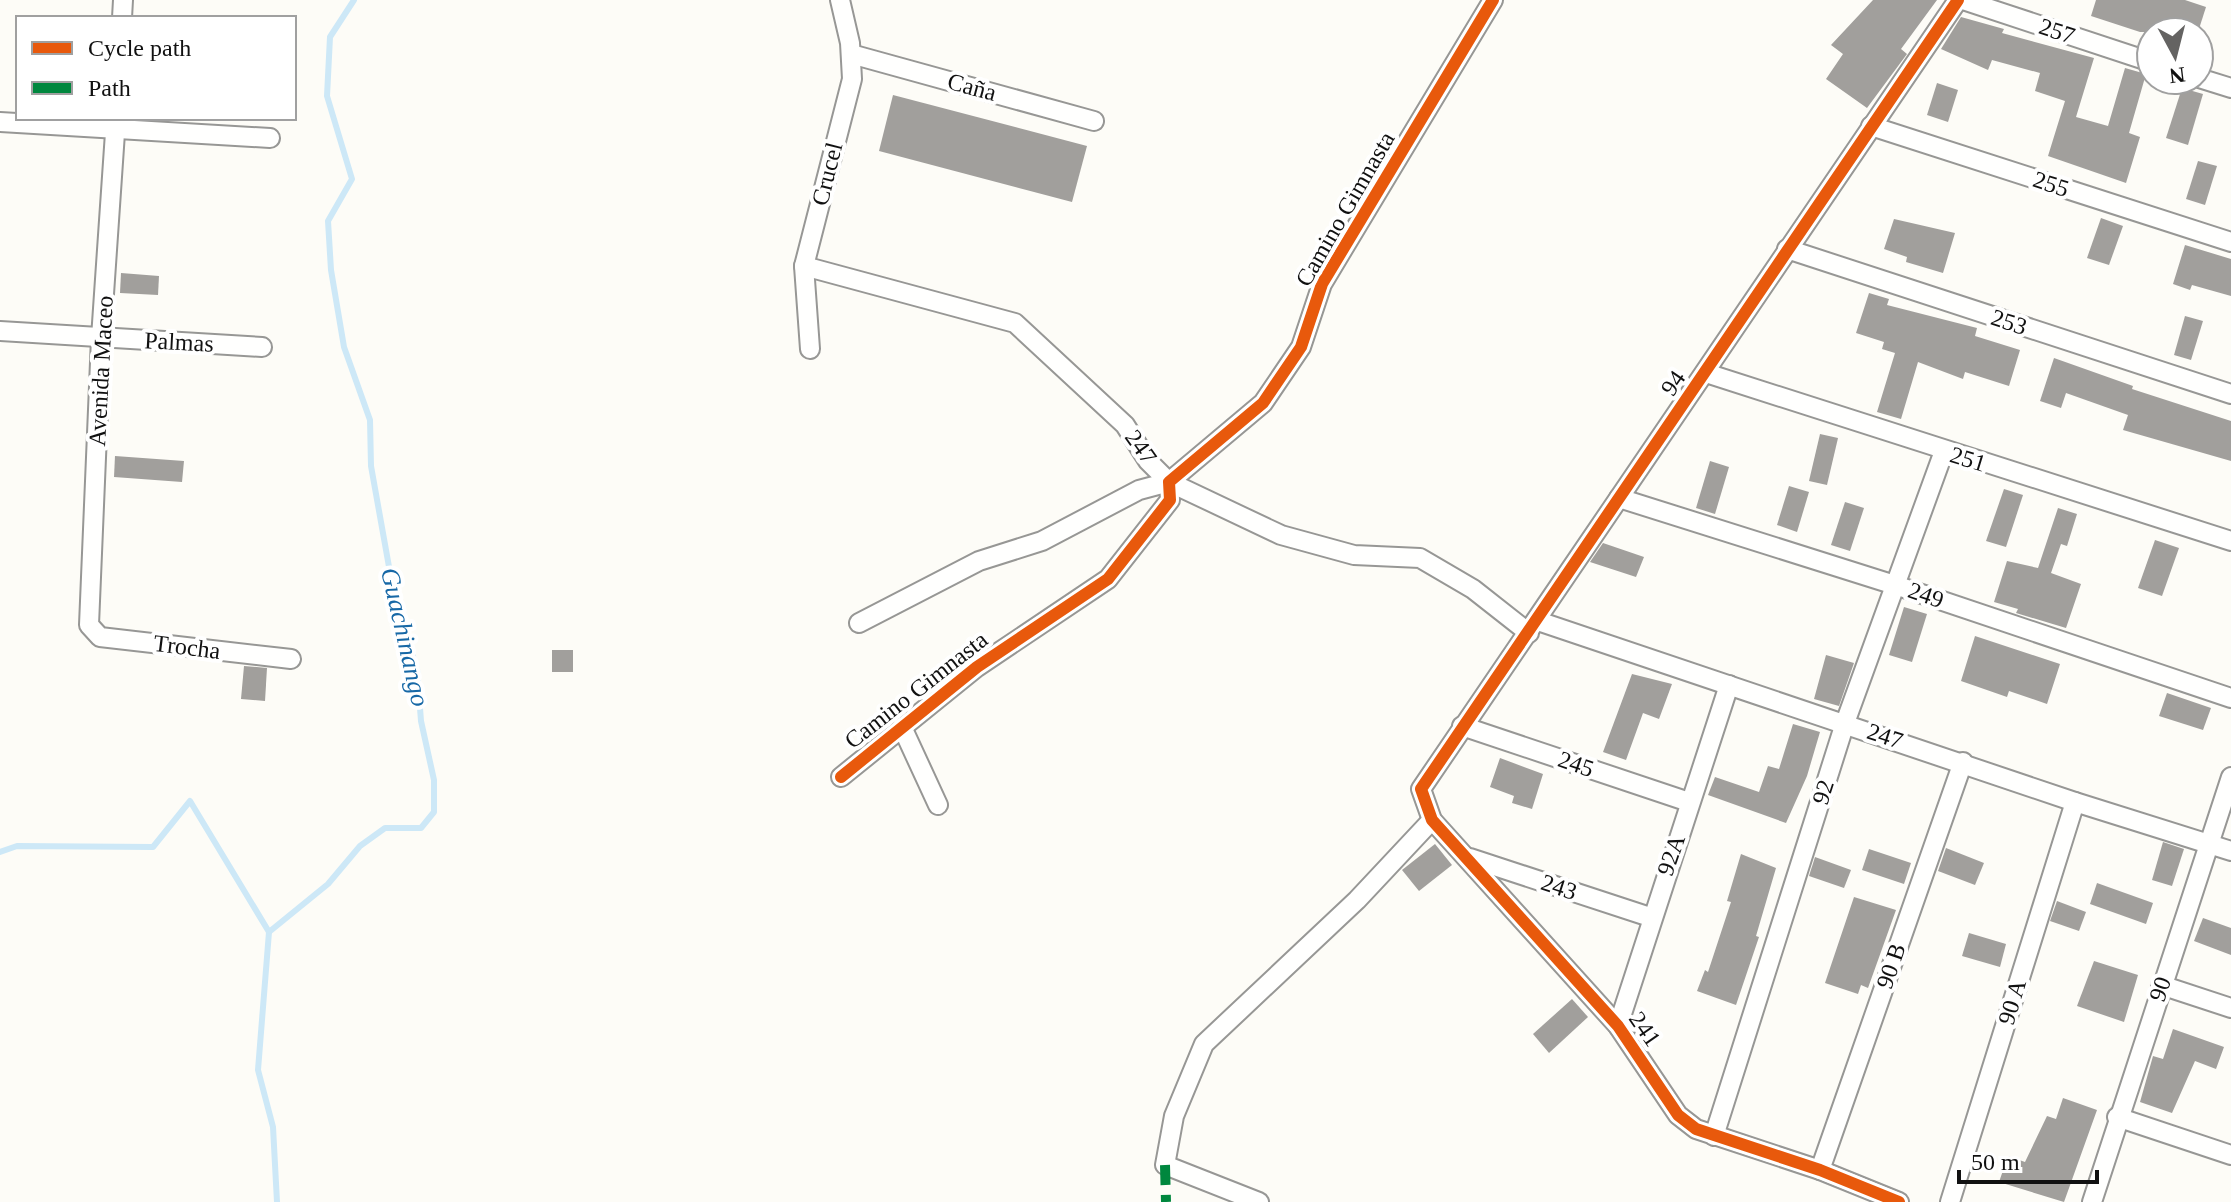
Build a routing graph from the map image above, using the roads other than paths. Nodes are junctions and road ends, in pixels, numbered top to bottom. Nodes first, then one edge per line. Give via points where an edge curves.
1 (840, 0) edge
2 (1493, 0) edge
3 (1960, 0) edge
4 (851, 54) junction
5 (2135, 57) edge
6 (1094, 121) dead end
7 (0, 122) edge
8 (116, 123) edge
9 (1871, 126) junction
10 (270, 138) dead end
11 (2231, 242) edge
12 (1787, 249) junction
13 (804, 266) junction
14 (0, 331) edge
15 (101, 338) junction
16 (262, 347) dead end
17 (810, 349) dead end
18 (1706, 373) junction
19 (2231, 394) edge
20 (1944, 451) junction
21 (1169, 482) junction
22 (1619, 498) junction
23 (2231, 541) edge
24 (1898, 586) junction
25 (859, 623) dead end
26 (89, 625) joint
27 (1534, 627) junction
28 (291, 659) dead end
29 (1729, 685) junction
30 (2231, 698) edge
31 (1845, 723) junction
32 (1462, 726) junction
33 (902, 727) junction
34 (1963, 762) junction
35 (841, 777) dead end
36 (2231, 777) edge
37 (1421, 789) joint
38 (1689, 802) junction
39 (2075, 802) junction
40 (938, 805) dead end
41 (1432, 820) junction
42 (2209, 844) junction
43 (2231, 851) edge
44 (1469, 857) junction
45 (1650, 917) junction
46 (2161, 985) junction
47 (2231, 1008) edge
48 (1618, 1026) junction
49 (2117, 1117) junction
50 (1714, 1136) junction
51 (2231, 1155) edge
52 (1820, 1170) junction
53 (1259, 1202) edge
54 (1899, 1202) edge
55 (1950, 1202) edge
56 (2092, 1202) edge

1 - 4 street, Crucel
2 - 21 street, Camino Gimnasta via 1322,284 1301,347 1263,403
3 - 5 street, 257
3 - 9 street, 94
4 - 6 street, Caña
4 - 13 street, Crucel via 852,79
7 - 8 street
8 - 10 street
8 - 15 street, Avenida Maceo
9 - 11 street, 255
9 - 12 street, 94
12 - 18 street, 94
12 - 19 street, 253
13 - 17 street, Crucel
13 - 21 street, 247 via 1015,323 1125,425
14 - 15 street, Palmas
15 - 16 street, Palmas
15 - 26 street, Avenida Maceo
18 - 20 street, 251
18 - 22 street, 94
20 - 23 street, 251
20 - 24 street, 92
21 - 25 street via 1139,490 1042,541 979,561
21 - 27 street, 247 via 1281,535 1354,555 1420,558
21 - 33 street, Camino Gimnasta via 1170,500 1108,579 977,667
22 - 24 street, 249
22 - 27 street, 94
24 - 30 street, 249
24 - 31 street, 92
26 - 28 street, Trocha via 100,637
27 - 29 street, 247
27 - 32 street, 94
29 - 31 street, 247
29 - 38 street, 92A
31 - 34 street, 247
31 - 50 street, 92
32 - 37 street, 94
32 - 38 street, 245
33 - 35 street, Camino Gimnasta
33 - 40 street
34 - 39 street, 247
34 - 52 street, 90 B
36 - 42 street, 90
37 - 41 street, 241
38 - 45 street, 92A
39 - 42 street, 247
39 - 55 street, 90 A
41 - 44 street, 241
41 - 53 street via 1357,900 1204,1044 1174,1116 1165,1165
42 - 43 street, 247
42 - 46 street, 90
44 - 45 street, 243
44 - 48 street, 241
45 - 48 street, 92A
46 - 47 street
46 - 49 street, 90
48 - 50 street, 241 via 1678,1115
49 - 51 street
49 - 56 street, 90
50 - 52 street, 241
52 - 54 street, 241

